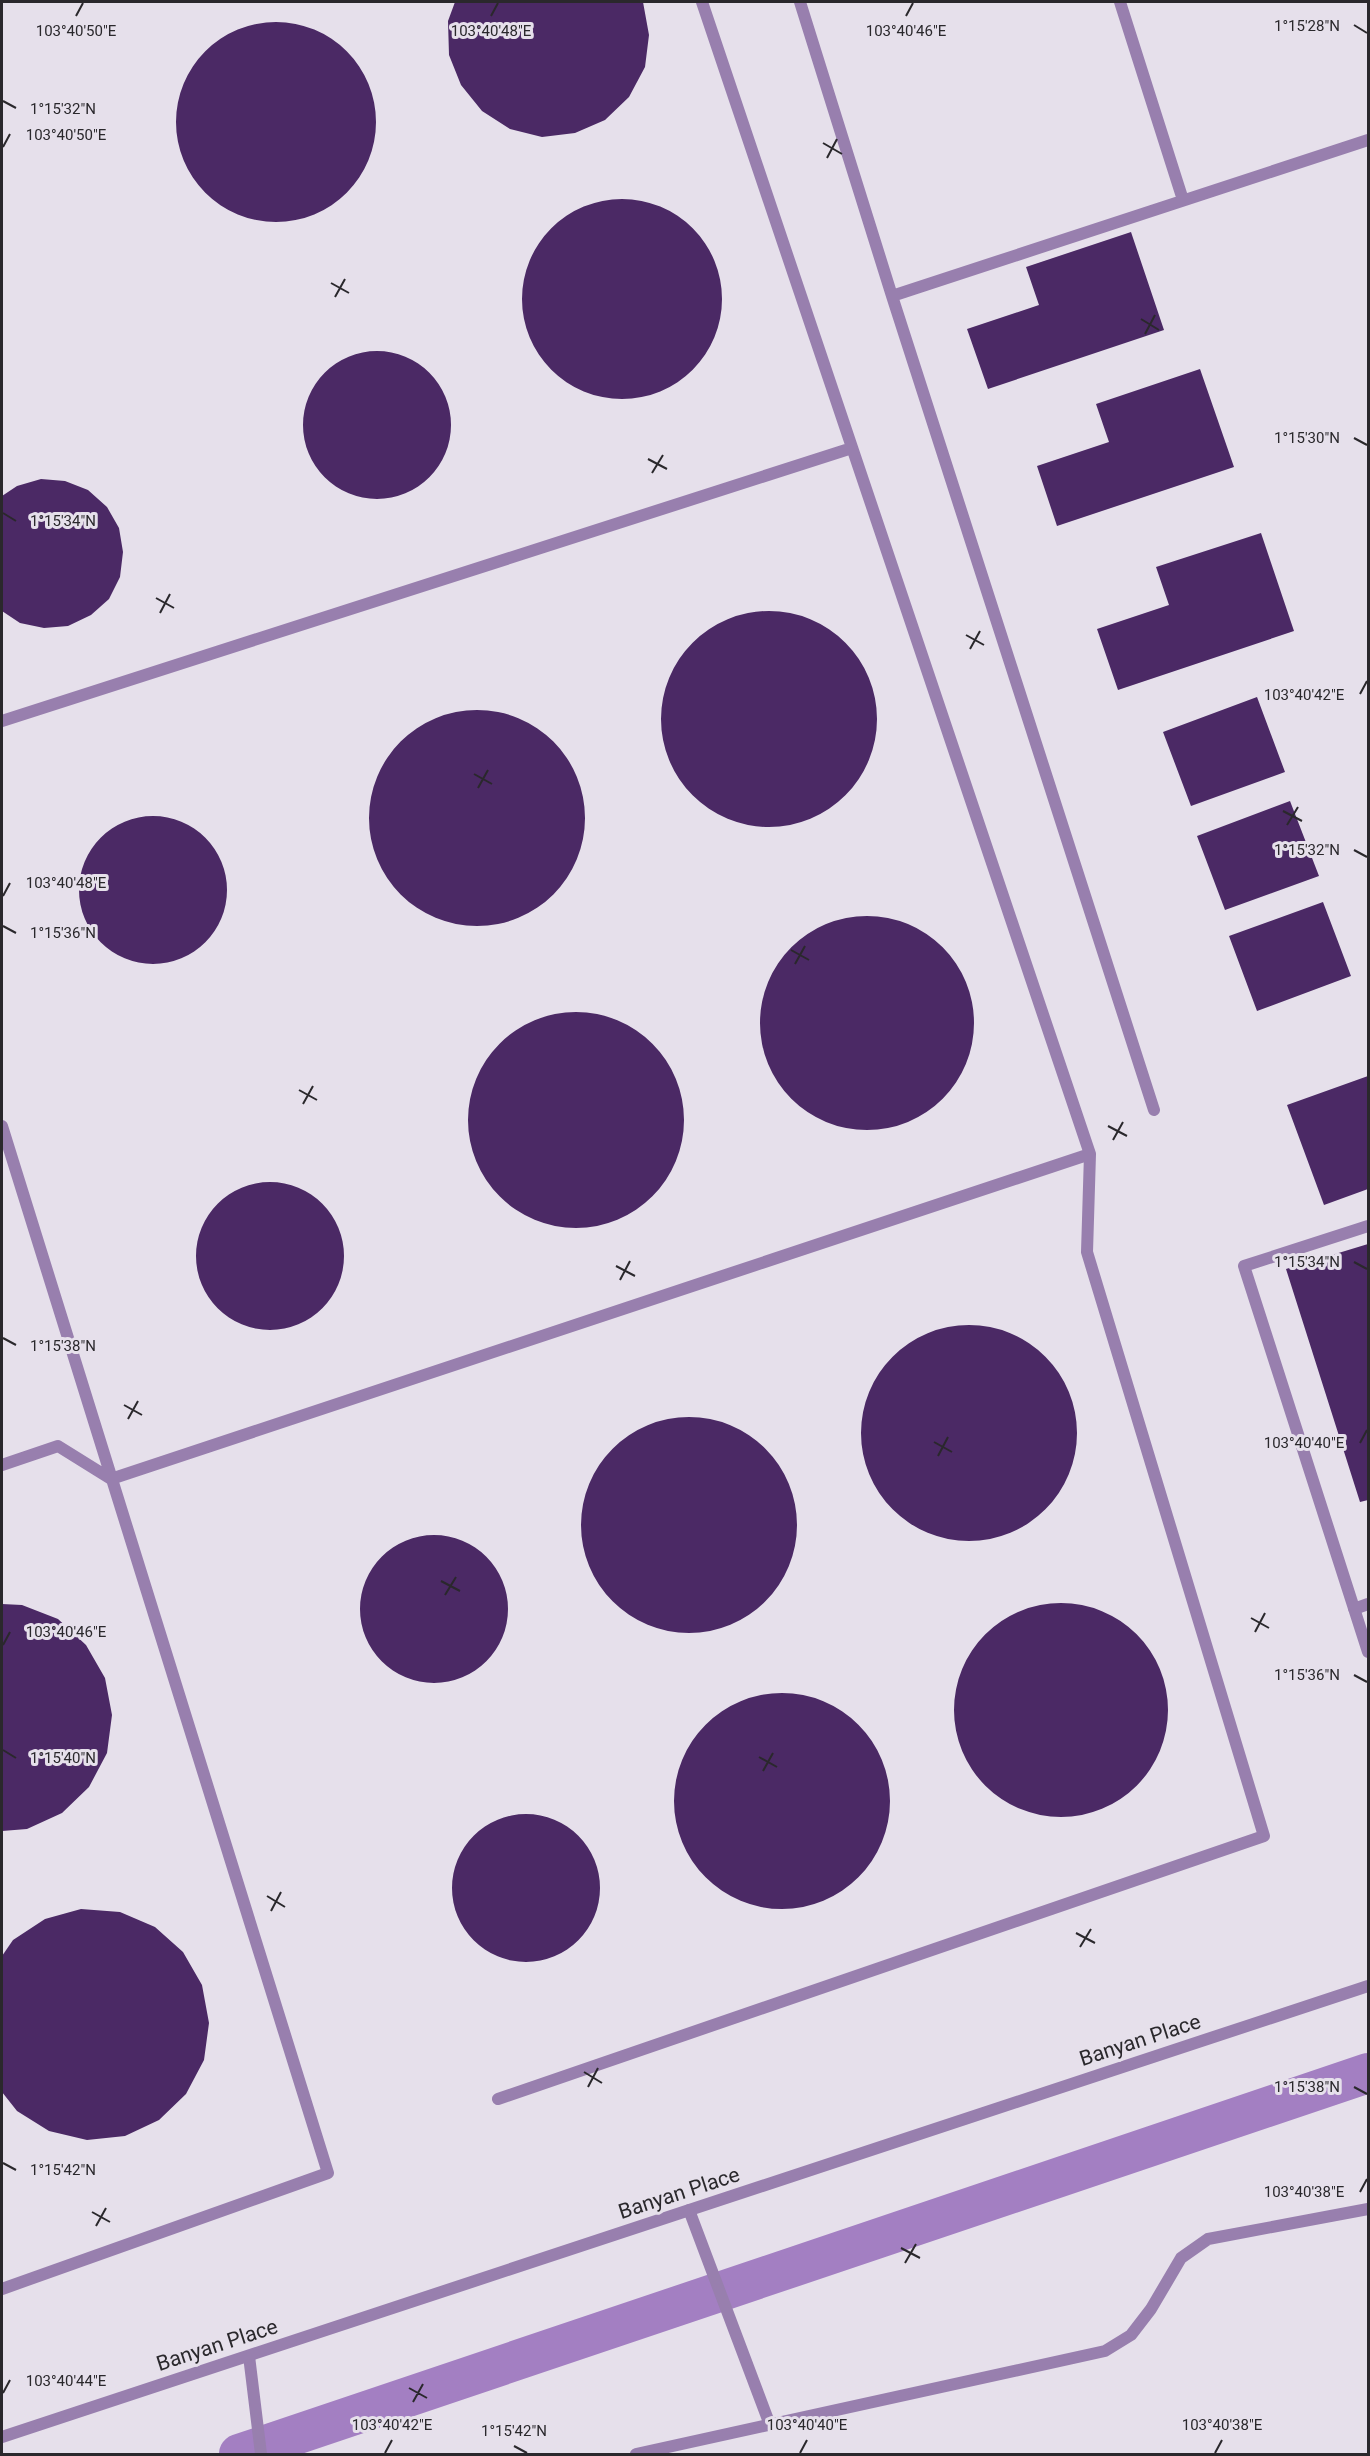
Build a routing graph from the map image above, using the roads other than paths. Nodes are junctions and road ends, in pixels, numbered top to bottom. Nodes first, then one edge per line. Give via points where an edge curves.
1 (702, 2) edge
2 (800, 2) edge
3 (1120, 2) edge
4 (1368, 140) edge
5 (1184, 200) junction
6 (892, 296) junction
7 (852, 448) junction
8 (2, 721) edge
9 (1154, 1110) dead end
10 (2, 1126) edge
11 (1090, 1154) junction
12 (1368, 1226) edge
13 (2, 1465) edge
14 (111, 1479) junction
15 (1368, 1604) edge
16 (1354, 1609) junction
17 (1368, 1652) edge
18 (1368, 1986) edge
19 (498, 2099) dead end
20 (1368, 2209) edge
21 (688, 2210) junction
22 (2, 2289) edge
23 (249, 2355) junction
24 (770, 2425) junction
25 (2, 2437) edge
26 (261, 2454) edge
27 (636, 2454) edge

1 - 7 street
2 - 6 street
3 - 5 street
4 - 5 street
5 - 6 street
6 - 9 street
7 - 8 street
7 - 11 street
10 - 14 street
11 - 14 street
11 - 19 street via 1087,1252 1264,1836
12 - 16 street via 1244,1266
13 - 14 street via 58,1446
14 - 22 street via 328,2173
15 - 16 street
16 - 17 street
18 - 21 street, Banyan Place
20 - 24 street via 1208,2239 1181,2258 1131,2335 1105,2351
21 - 23 street, Banyan Place
21 - 24 street
23 - 25 street, Banyan Place
23 - 26 street
24 - 27 street

